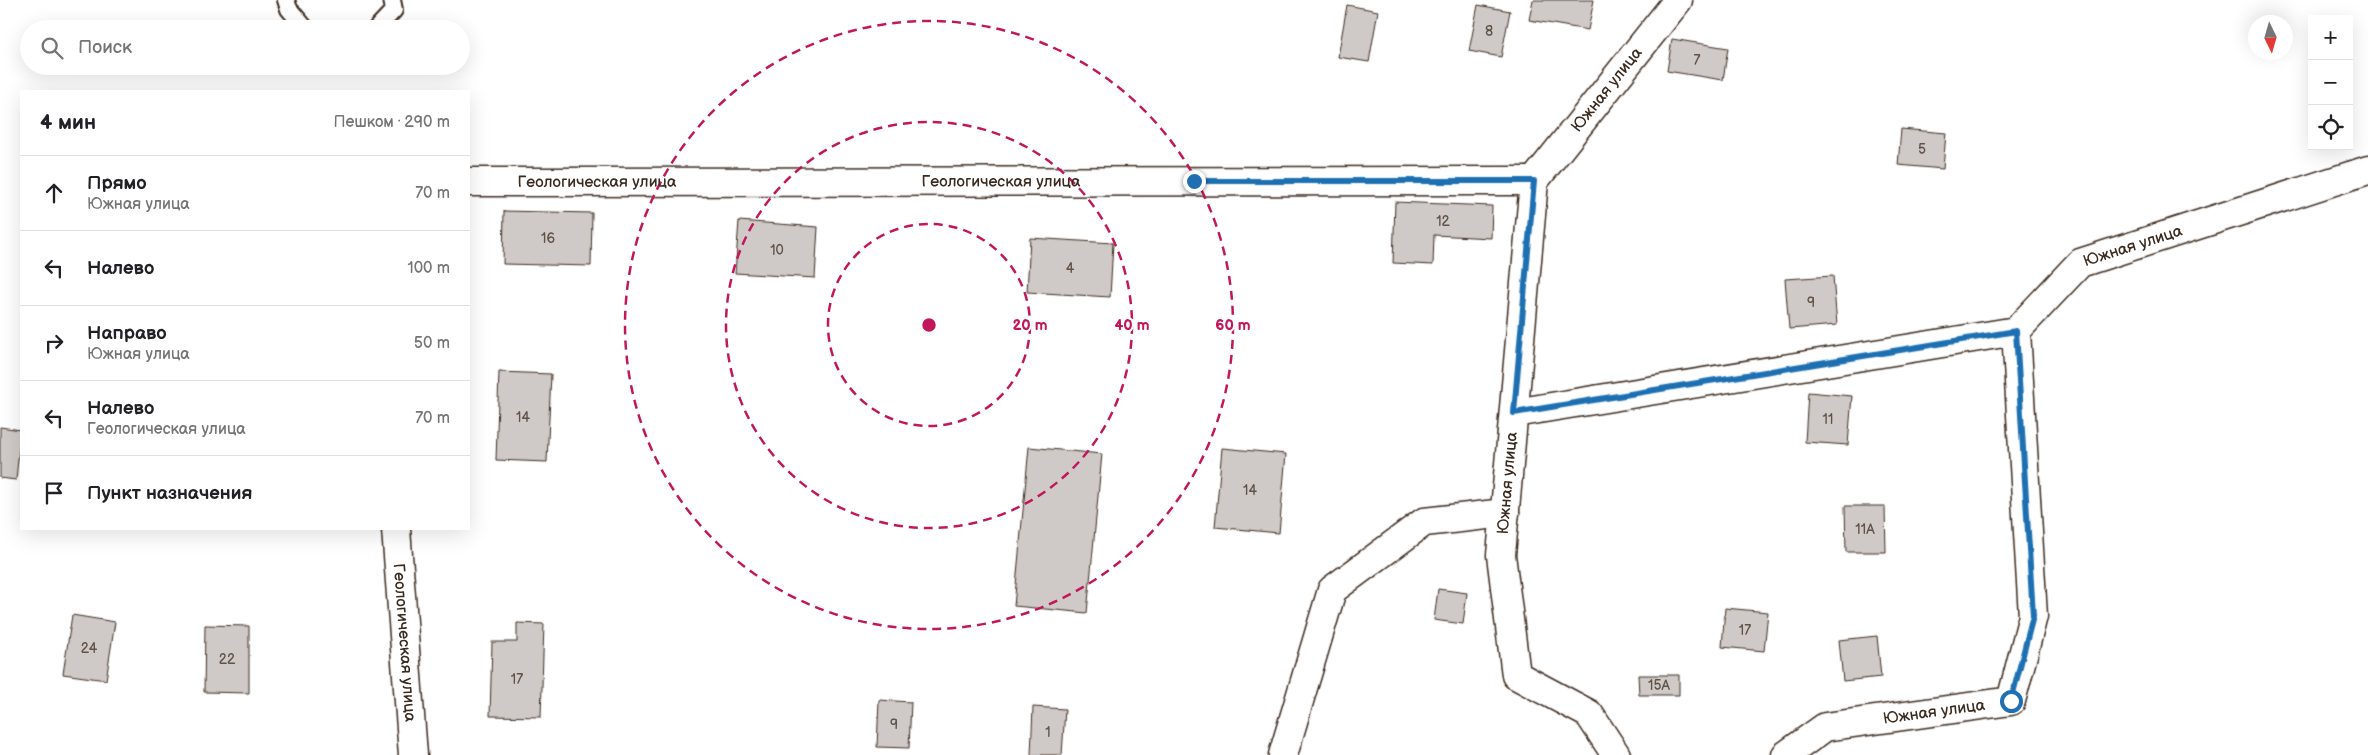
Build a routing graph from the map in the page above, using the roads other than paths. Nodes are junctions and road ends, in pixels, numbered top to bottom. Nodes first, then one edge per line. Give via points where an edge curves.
1 (286, 0) edge
2 (392, 0) edge
3 (1678, 0) edge
4 (298, 20) edge
5 (385, 20) edge
6 (2368, 170) edge
7 (1534, 181) junction
8 (470, 182) edge
9 (2016, 331) junction
10 (1514, 413) junction
11 (1505, 513) junction
12 (396, 530) edge
13 (413, 755) edge
14 (1283, 755) edge
15 (1616, 755) edge
16 (1786, 755) edge

1 - 4 lane
2 - 5 lane via 394,10
3 - 7 street, Южная улица
6 - 9 street, Южная улица via 2080,263
7 - 8 street, Геологическая улица
7 - 10 street, Южная улица
9 - 10 street
9 - 16 street, Южная улица via 2033,616 2011,701 1825,727
10 - 11 street, Южная улица
11 - 14 street via 1424,522 1332,590
11 - 15 street, Южная улица via 1502,555 1516,675 1589,714
12 - 13 street, Геологическая улица

